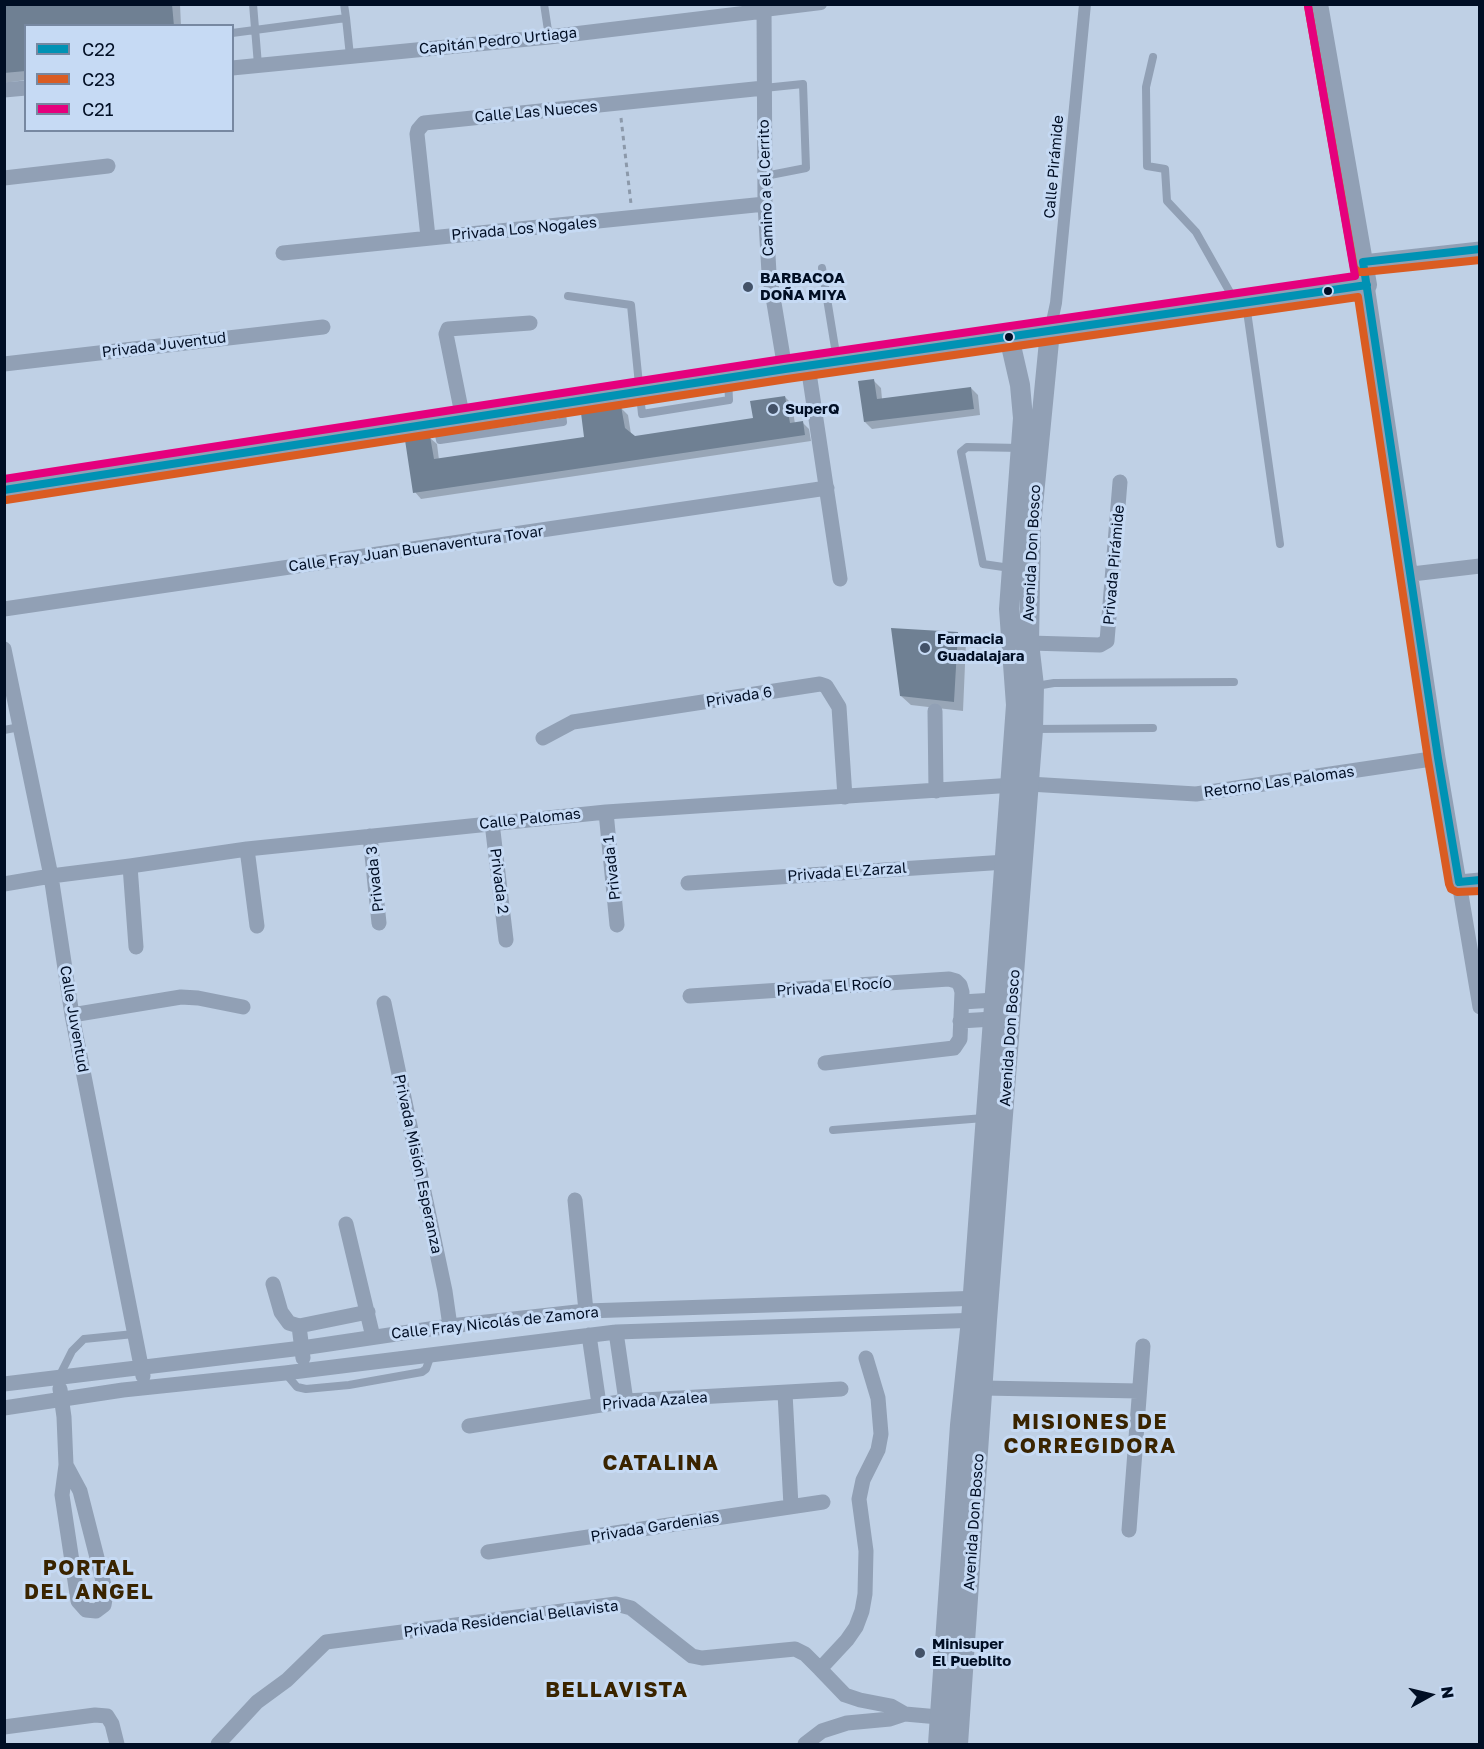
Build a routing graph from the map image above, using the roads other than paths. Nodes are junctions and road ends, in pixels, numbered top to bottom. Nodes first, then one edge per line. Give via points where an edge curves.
1 (253, 4) edge
2 (344, 4) edge
3 (544, 4) edge
4 (821, 4) edge
5 (1084, 4) edge
6 (1318, 4) edge
7 (764, 8) edge
8 (346, 18) junction
9 (255, 29) junction
10 (234, 33) edge
11 (549, 37) junction
12 (350, 56) junction
13 (1153, 57) dead end
14 (258, 65) junction
15 (234, 68) edge
16 (24, 88) edge
17 (764, 88) junction
18 (4, 90) edge
19 (108, 166) dead end
20 (765, 176) junction
21 (4, 178) edge
22 (765, 204) junction
23 (428, 237) junction
24 (1479, 249) edge
25 (283, 253) dead end
26 (1363, 262) junction
27 (822, 268) dead end
28 (1367, 285) junction
29 (568, 296) dead end
30 (1241, 304) junction
31 (530, 323) dead end
32 (323, 327) dead end
33 (1050, 331) junction
34 (1009, 337) junction
35 (837, 362) junction
36 (4, 364) edge
37 (808, 366) junction
38 (785, 369) junction
39 (640, 392) junction
40 (561, 404) junction
41 (463, 419) junction
42 (437, 423) junction
43 (1022, 448) junction
44 (1120, 482) dead end
45 (827, 488) junction
46 (4, 490) edge
47 (1280, 544) dead end
48 (1479, 566) edge
49 (1012, 568) junction
50 (1412, 574) junction
51 (840, 579) dead end
52 (4, 609) edge
53 (1029, 644) junction
54 (4, 649) edge
55 (1234, 682) dead end
56 (1034, 686) junction
57 (935, 711) dead end
58 (20, 727) junction
59 (1153, 728) dead end
60 (4, 730) edge
61 (1034, 730) junction
62 (543, 738) dead end
63 (1438, 758) junction
64 (1020, 785) junction
65 (936, 791) junction
66 (845, 797) junction
67 (606, 812) junction
68 (492, 823) junction
69 (370, 836) junction
70 (247, 849) junction
71 (1006, 862) junction
72 (130, 866) junction
73 (51, 876) junction
74 (1479, 880) edge
75 (1459, 882) junction
76 (688, 883) dead end
77 (4, 884) edge
78 (379, 922) dead end
79 (617, 925) dead end
80 (257, 927) dead end
81 (506, 940) dead end
82 (135, 946) dead end
83 (690, 996) dead end
84 (962, 1002) junction
85 (384, 1003) dead end
86 (243, 1007) dead end
87 (1479, 1007) edge
88 (994, 1010) junction
89 (72, 1015) junction
90 (960, 1021) junction
91 (825, 1063) dead end
92 (986, 1118) junction
93 (833, 1130) dead end
94 (575, 1200) dead end
95 (346, 1224) dead end
96 (273, 1284) dead end
97 (981, 1299) junction
98 (586, 1311) junction
99 (368, 1312) junction
100 (552, 1315) junction
101 (979, 1320) junction
102 (299, 1326) junction
103 (450, 1326) junction
104 (616, 1332) junction
105 (134, 1334) junction
106 (589, 1335) junction
107 (373, 1337) junction
108 (557, 1339) junction
109 (1143, 1346) dead end
110 (302, 1348) junction
111 (431, 1355) junction
112 (866, 1358) dead end
113 (142, 1367) junction
114 (304, 1371) junction
115 (285, 1373) junction
116 (59, 1377) junction
117 (4, 1384) edge
118 (145, 1388) junction
119 (983, 1388) junction
120 (842, 1389) dead end
121 (1139, 1391) junction
122 (785, 1393) junction
123 (61, 1399) junction
124 (626, 1401) junction
125 (599, 1404) junction
126 (4, 1408) edge
127 (469, 1426) dead end
128 (66, 1465) junction
129 (823, 1502) dead end
130 (791, 1506) junction
131 (1129, 1530) dead end
132 (488, 1552) dead end
133 (820, 1669) junction
134 (905, 1714) junction
135 (940, 1717) junction
136 (960, 1718) junction
137 (4, 1727) edge
138 (117, 1744) edge
139 (218, 1744) edge
140 (804, 1744) edge
141 (938, 1744) edge
142 (958, 1744) edge

1 - 9 lane
2 - 8 lane
3 - 11 lane
4 - 7 street
5 - 33 street, Calle Pirámide via 1056,303
6 - 26 street
7 - 11 street, Capitán Pedro Urtiaga
7 - 17 street, Camino a el Cerrito
8 - 9 lane
8 - 12 lane
9 - 10 lane
9 - 14 lane
11 - 12 street, Capitán Pedro Urtiaga
12 - 14 street, Capitán Pedro Urtiaga
13 - 30 lane via 1146,87 1147,166 1165,168 1167,201 1196,232
14 - 15 street, Capitán Pedro Urtiaga
16 - 18 street
17 - 20 street, Camino a el Cerrito
17 - 20 lane via 803,84 806,168
17 - 23 street, Calle Las Nueces via 424,123 417,134
19 - 21 street
20 - 22 street, Camino a el Cerrito
22 - 23 street, Privada Los Nogales
22 - 38 street, Camino a el Cerrito via 769,273
23 - 25 street, Privada Los Nogales
24 - 26 street
26 - 28 street
27 - 35 lane
28 - 30 street
28 - 50 street
29 - 39 lane via 631,305
30 - 33 street
30 - 47 lane
31 - 41 street via 448,329
32 - 36 street, Privada Juventud
33 - 34 street
33 - 53 street, Avenida Don Bosco via 1031,526
34 - 35 street
34 - 43 street, Avenida Don Bosco via 1020,385
35 - 37 street
37 - 38 street
37 - 45 street
38 - 39 street
39 - 40 street
40 - 41 street
40 - 42 lane via 562,422 440,440
41 - 42 street
42 - 46 street
43 - 49 street, Avenida Don Bosco
43 - 49 lane via 967,447 961,452 983,564
44 - 53 street, Privada Pirámide via 1107,641 1100,645
45 - 51 street
45 - 52 street, Calle Fray Juan Buenaventura Tovar
48 - 50 street
49 - 64 street, Avenida Don Bosco via 1010,609
50 - 63 street
53 - 56 street, Avenida Don Bosco
54 - 58 street, Calle Juventud
55 - 56 lane
56 - 61 street, Avenida Don Bosco
57 - 65 street
58 - 60 lane
58 - 73 street, Calle Juventud
59 - 61 lane
61 - 64 street, Avenida Don Bosco
62 - 66 street, Privada 6 via 573,722 820,684 839,706
63 - 64 street, Retorno Las Palomas via 1196,794
63 - 75 street
64 - 65 street, Calle Palomas
64 - 71 street, Avenida Don Bosco
64 - 97 street, Avenida Don Bosco
65 - 66 street, Calle Palomas
66 - 67 street, Calle Palomas
67 - 68 street, Calle Palomas
67 - 79 street, Privada 1
68 - 69 street, Calle Palomas
68 - 81 street, Privada 2
69 - 70 street, Calle Palomas
69 - 78 street, Privada 3
70 - 72 street, Calle Palomas
70 - 80 street
71 - 76 street, Privada El Zarzal
71 - 88 street, Avenida Don Bosco
72 - 73 street, Calle Palomas
72 - 82 street
73 - 77 street, Calle Palomas
73 - 89 street, Calle Juventud
74 - 75 street
75 - 87 street
83 - 84 street, Privada El Rocío via 949,979 960,985
84 - 88 street
84 - 90 street
85 - 103 street, Privada Misión Esperanza
86 - 89 street via 181,997
88 - 90 street
88 - 92 street, Avenida Don Bosco
89 - 105 street, Calle Juventud
90 - 91 street via 958,1044 949,1050
92 - 93 lane
92 - 97 street, Avenida Don Bosco
94 - 98 street
95 - 99 street
96 - 102 street via 281,1312 289,1323
97 - 98 street, Calle Fray Nicolás de Zamora
97 - 101 street, Avenida Don Bosco
98 - 100 street, Calle Fray Nicolás de Zamora
99 - 102 street
99 - 107 street
100 - 103 street, Calle Fray Nicolás de Zamora
100 - 108 street
101 - 104 street, Calle Fray Nicolás de Zamora
101 - 119 street, Avenida Don Bosco
101 - 135 street, Avenida Don Bosco via 960,1425
102 - 110 street
103 - 107 street, Calle Fray Nicolás de Zamora
104 - 106 street, Calle Fray Nicolás de Zamora
104 - 124 street
105 - 113 street, Calle Juventud
105 - 116 lane via 84,1339 72,1351
106 - 108 street, Calle Fray Nicolás de Zamora
106 - 125 street
107 - 110 street, Calle Fray Nicolás de Zamora
108 - 111 street, Calle Fray Nicolás de Zamora
109 - 121 street
110 - 113 street, Calle Fray Nicolás de Zamora
110 - 114 street
111 - 114 street, Calle Fray Nicolás de Zamora
111 - 115 lane via 422,1372 349,1385 306,1389 297,1387
112 - 133 street via 878,1398 881,1434 859,1498 866,1551 862,1611 847,1640
113 - 116 street, Calle Fray Nicolás de Zamora
113 - 118 street, Calle Juventud
114 - 115 street, Calle Fray Nicolás de Zamora
115 - 118 street, Calle Fray Nicolás de Zamora
116 - 117 street, Calle Fray Nicolás de Zamora
116 - 123 street
118 - 123 street, Calle Fray Nicolás de Zamora
119 - 121 street
119 - 136 street, Avenida Don Bosco
120 - 122 street, Privada Azalea
121 - 131 street
122 - 124 street, Privada Azalea
122 - 130 street
123 - 126 street, Calle Fray Nicolás de Zamora
123 - 128 street
124 - 125 street, Privada Azalea
125 - 127 street, Privada Azalea
128 - 128 street via 62,1495 78,1601 87,1610 96,1611 104,1605 106,1593 80,1491
129 - 130 street, Privada Gardenias
130 - 132 street, Privada Gardenias
133 - 134 street, Privada Residencial Bellavista via 845,1695 891,1706
133 - 139 street, Privada Residencial Bellavista via 795,1649 692,1656 631,1608 616,1604 326,1642 287,1680 257,1702
134 - 135 street, Privada Residencial Bellavista
134 - 140 street, Privada Residencial Bellavista via 830,1727
135 - 136 street, Privada Residencial Bellavista
135 - 141 street, Avenida Don Bosco
136 - 142 street, Avenida Don Bosco
137 - 138 street via 106,1716

